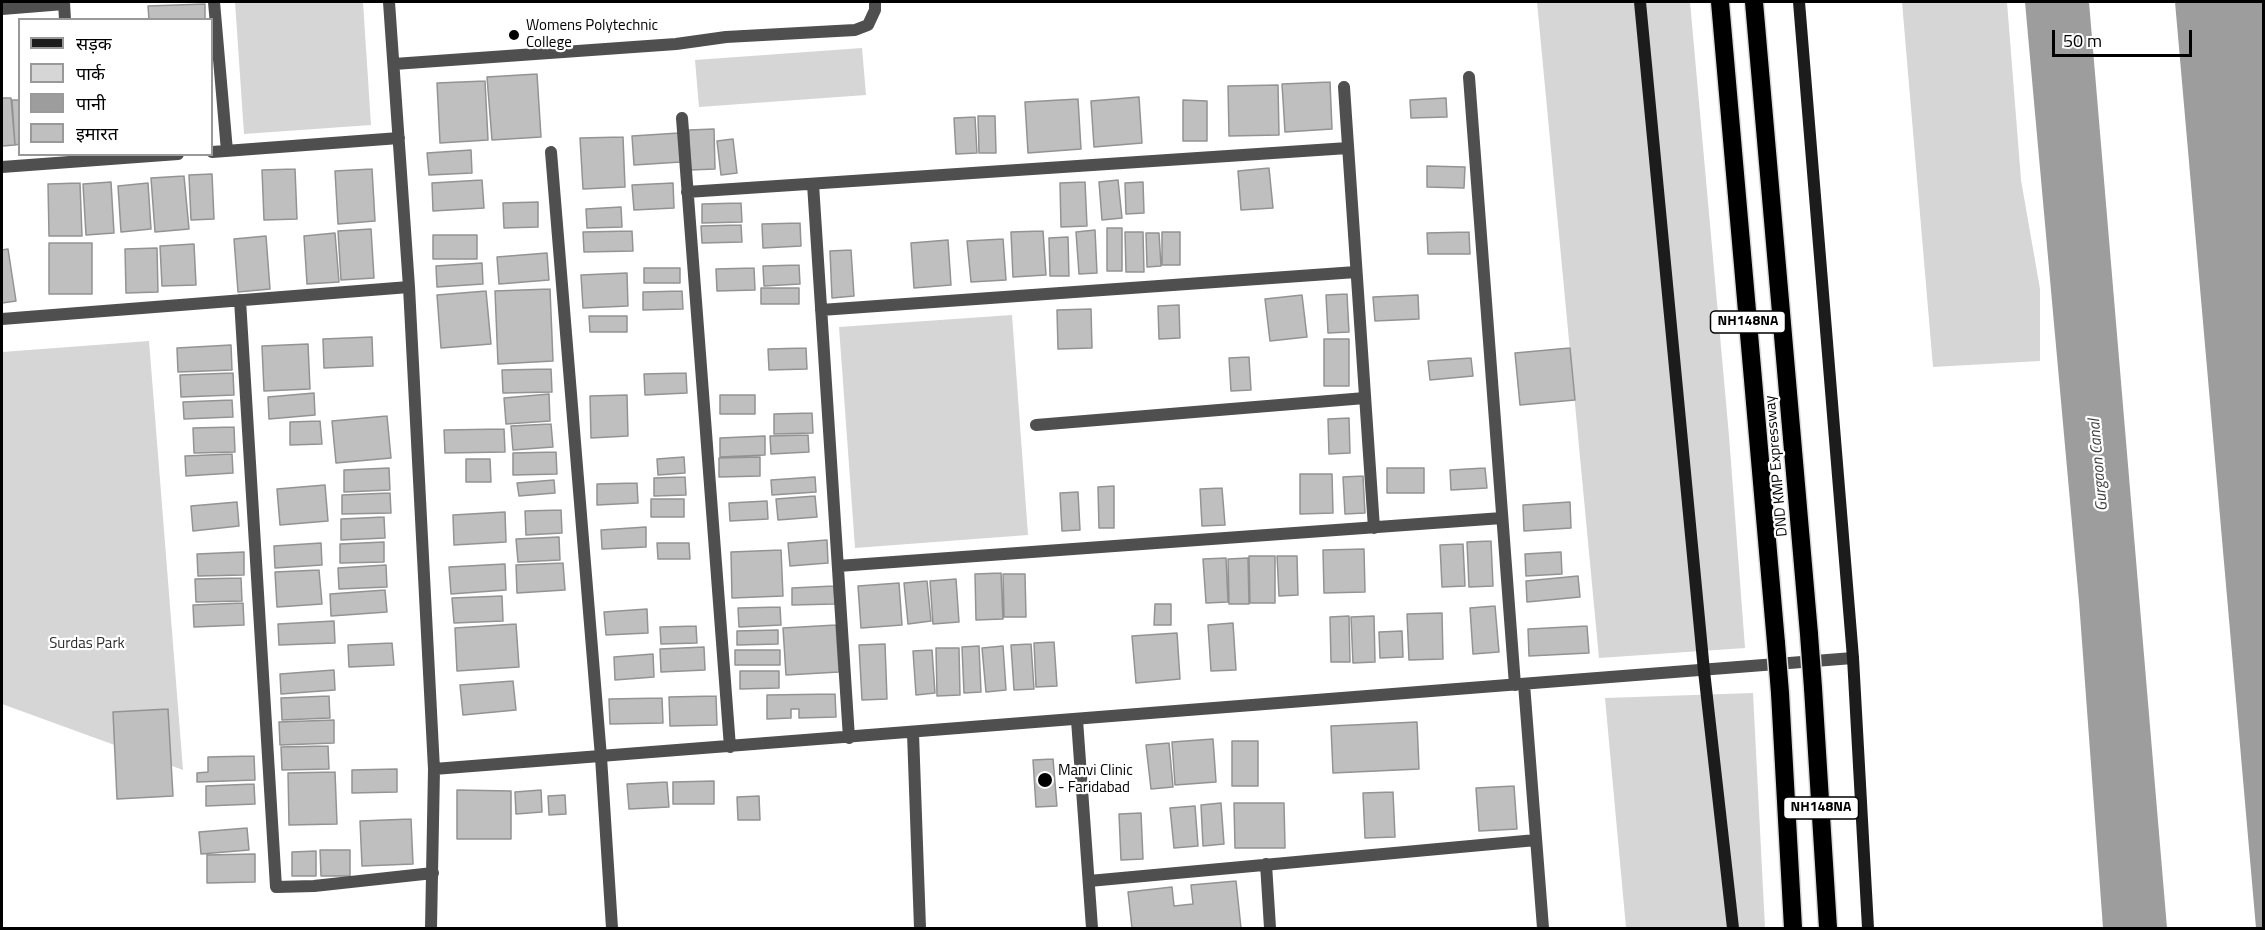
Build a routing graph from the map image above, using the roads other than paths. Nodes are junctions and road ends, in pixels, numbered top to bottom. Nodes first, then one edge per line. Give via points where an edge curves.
1 (214, 2) edge
2 (389, 2) edge
3 (875, 2) edge
4 (1640, 2) edge
5 (1720, 2) edge
6 (1755, 2) edge
7 (1799, 2) edge
8 (64, 3) edge
9 (2, 9) edge
10 (65, 18) edge
11 (394, 64) junction
12 (1469, 77) dead end
13 (1344, 87) dead end
14 (682, 118) dead end
15 (399, 138) junction
16 (1348, 148) junction
17 (227, 151) junction
18 (213, 152) edge
19 (551, 152) dead end
20 (126, 156) edge
21 (75, 158) edge
22 (2, 167) edge
23 (813, 184) junction
24 (687, 192) junction
25 (1356, 272) junction
26 (409, 287) junction
27 (240, 300) junction
28 (821, 310) junction
29 (2, 319) edge
30 (1365, 398) junction
31 (1036, 425) dead end
32 (1502, 518) junction
33 (1374, 528) junction
34 (838, 566) junction
35 (1853, 658) junction
36 (1704, 671) junction
37 (1520, 685) junction
38 (1077, 720) junction
39 (912, 733) junction
40 (849, 738) junction
41 (730, 747) junction
42 (601, 758) junction
43 (435, 769) junction
44 (1536, 840) junction
45 (1266, 864) junction
46 (433, 873) junction
47 (1089, 881) junction
48 (431, 928) edge
49 (612, 928) edge
50 (920, 928) edge
51 (1092, 928) edge
52 (1270, 928) edge
53 (1543, 928) edge
54 (1733, 928) edge
55 (1793, 928) edge
56 (1828, 928) edge
57 (1868, 928) edge

1 - 17 street
2 - 11 street
3 - 11 street via 868,25 855,30
4 - 36 street
5 - 55 highway, DND KMP Expressway / NH148NA, bridge via 1780,693
6 - 56 highway, DND KMP Expressway / NH148NA, bridge via 1809,634
7 - 35 street
8 - 9 street
8 - 10 street
11 - 15 street
12 - 32 street
13 - 16 street
14 - 24 street
15 - 17 street
15 - 26 street
16 - 23 street
16 - 25 street
17 - 18 street
19 - 42 street
20 - 21 street
21 - 22 street
23 - 24 street
23 - 28 street
24 - 41 street
25 - 28 street
25 - 30 street
26 - 27 street
26 - 43 street
27 - 29 street
27 - 46 street via 276,887
28 - 34 street
30 - 31 street
30 - 33 street
32 - 33 street
32 - 37 street
33 - 34 street
34 - 40 street
35 - 36 street
35 - 57 street
36 - 37 street
36 - 54 street
37 - 38 street
37 - 44 street
38 - 39 street
38 - 47 street
39 - 40 street
39 - 50 street
40 - 41 street
41 - 42 street
42 - 43 street
42 - 49 street
43 - 46 street
44 - 45 street
44 - 53 street
45 - 47 street
45 - 52 street
46 - 48 street
47 - 51 street

